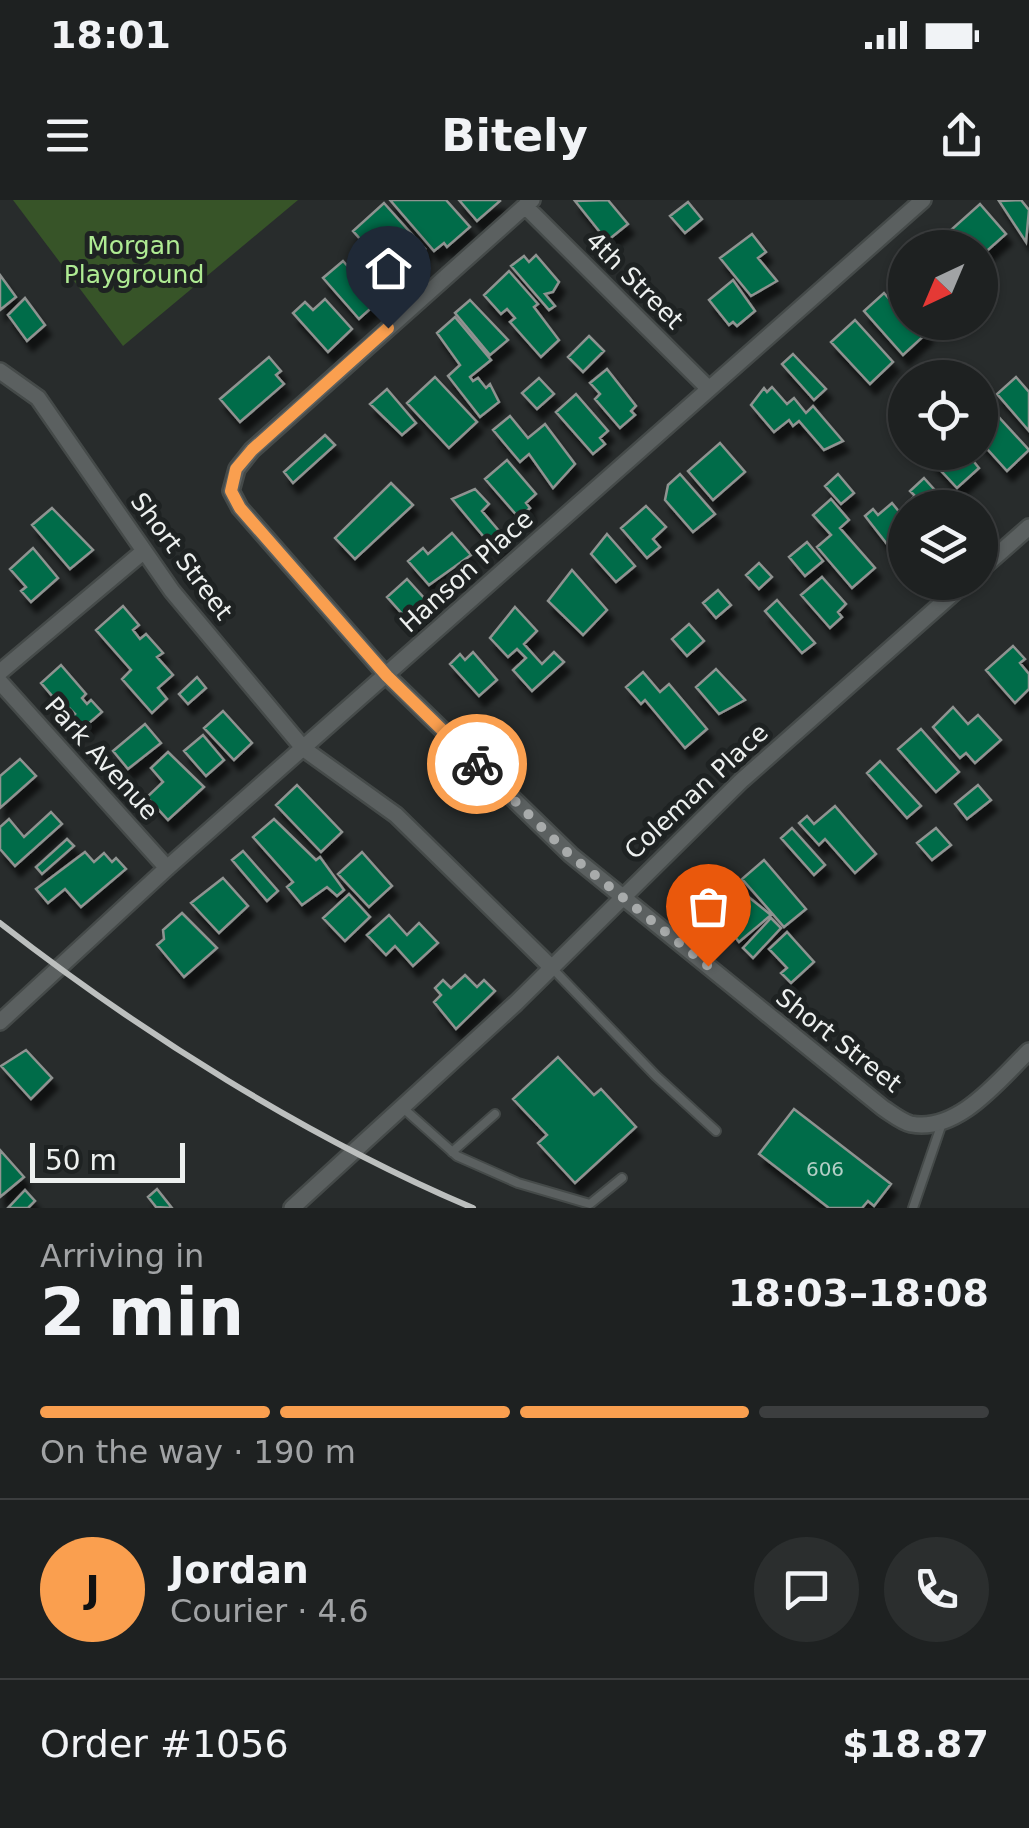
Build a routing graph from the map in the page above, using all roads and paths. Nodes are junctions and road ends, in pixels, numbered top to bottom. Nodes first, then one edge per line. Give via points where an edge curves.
1 (923, 200) edge
2 (529, 203) edge
3 (0, 371) edge
4 (709, 388) junction
5 (1029, 527) edge
6 (144, 551) junction
7 (998, 554) edge
8 (946, 600) edge
9 (0, 672) edge
10 (387, 676) junction
11 (0, 682) edge
12 (304, 749) junction
13 (166, 868) junction
14 (620, 896) junction
15 (551, 967) junction
16 (0, 1022) edge
17 (1029, 1051) edge
18 (401, 1106) junction
19 (495, 1114) dead end
20 (936, 1123) junction
21 (716, 1131) dead end
22 (452, 1152) junction
23 (622, 1178) dead end
24 (292, 1208) edge
25 (913, 1208) edge

1 - 4 street, Hanson Place
2 - 4 street, 4th Street
2 - 10 street, Short Street via 236,469 231,491 240,508
3 - 6 street, Short Street via 38,398
4 - 10 street, Hanson Place
5 - 7 street
6 - 9 street
6 - 12 street, Short Street
8 - 14 street, Coleman Place
10 - 12 street, Hanson Place
10 - 14 street, Short Street
11 - 13 street, Park Avenue
12 - 13 street, Hanson Place
12 - 15 street, Short Street via 396,815
13 - 16 street, Hanson Place
14 - 15 street, Coleman Place
14 - 20 street, Short Street via 883,1108 910,1124
15 - 18 street, Coleman Place
15 - 21 lane
17 - 20 street via 976,1100
18 - 22 lane
18 - 24 street, Coleman Place
19 - 22 lane
20 - 25 lane
22 - 23 lane via 518,1183 590,1204

